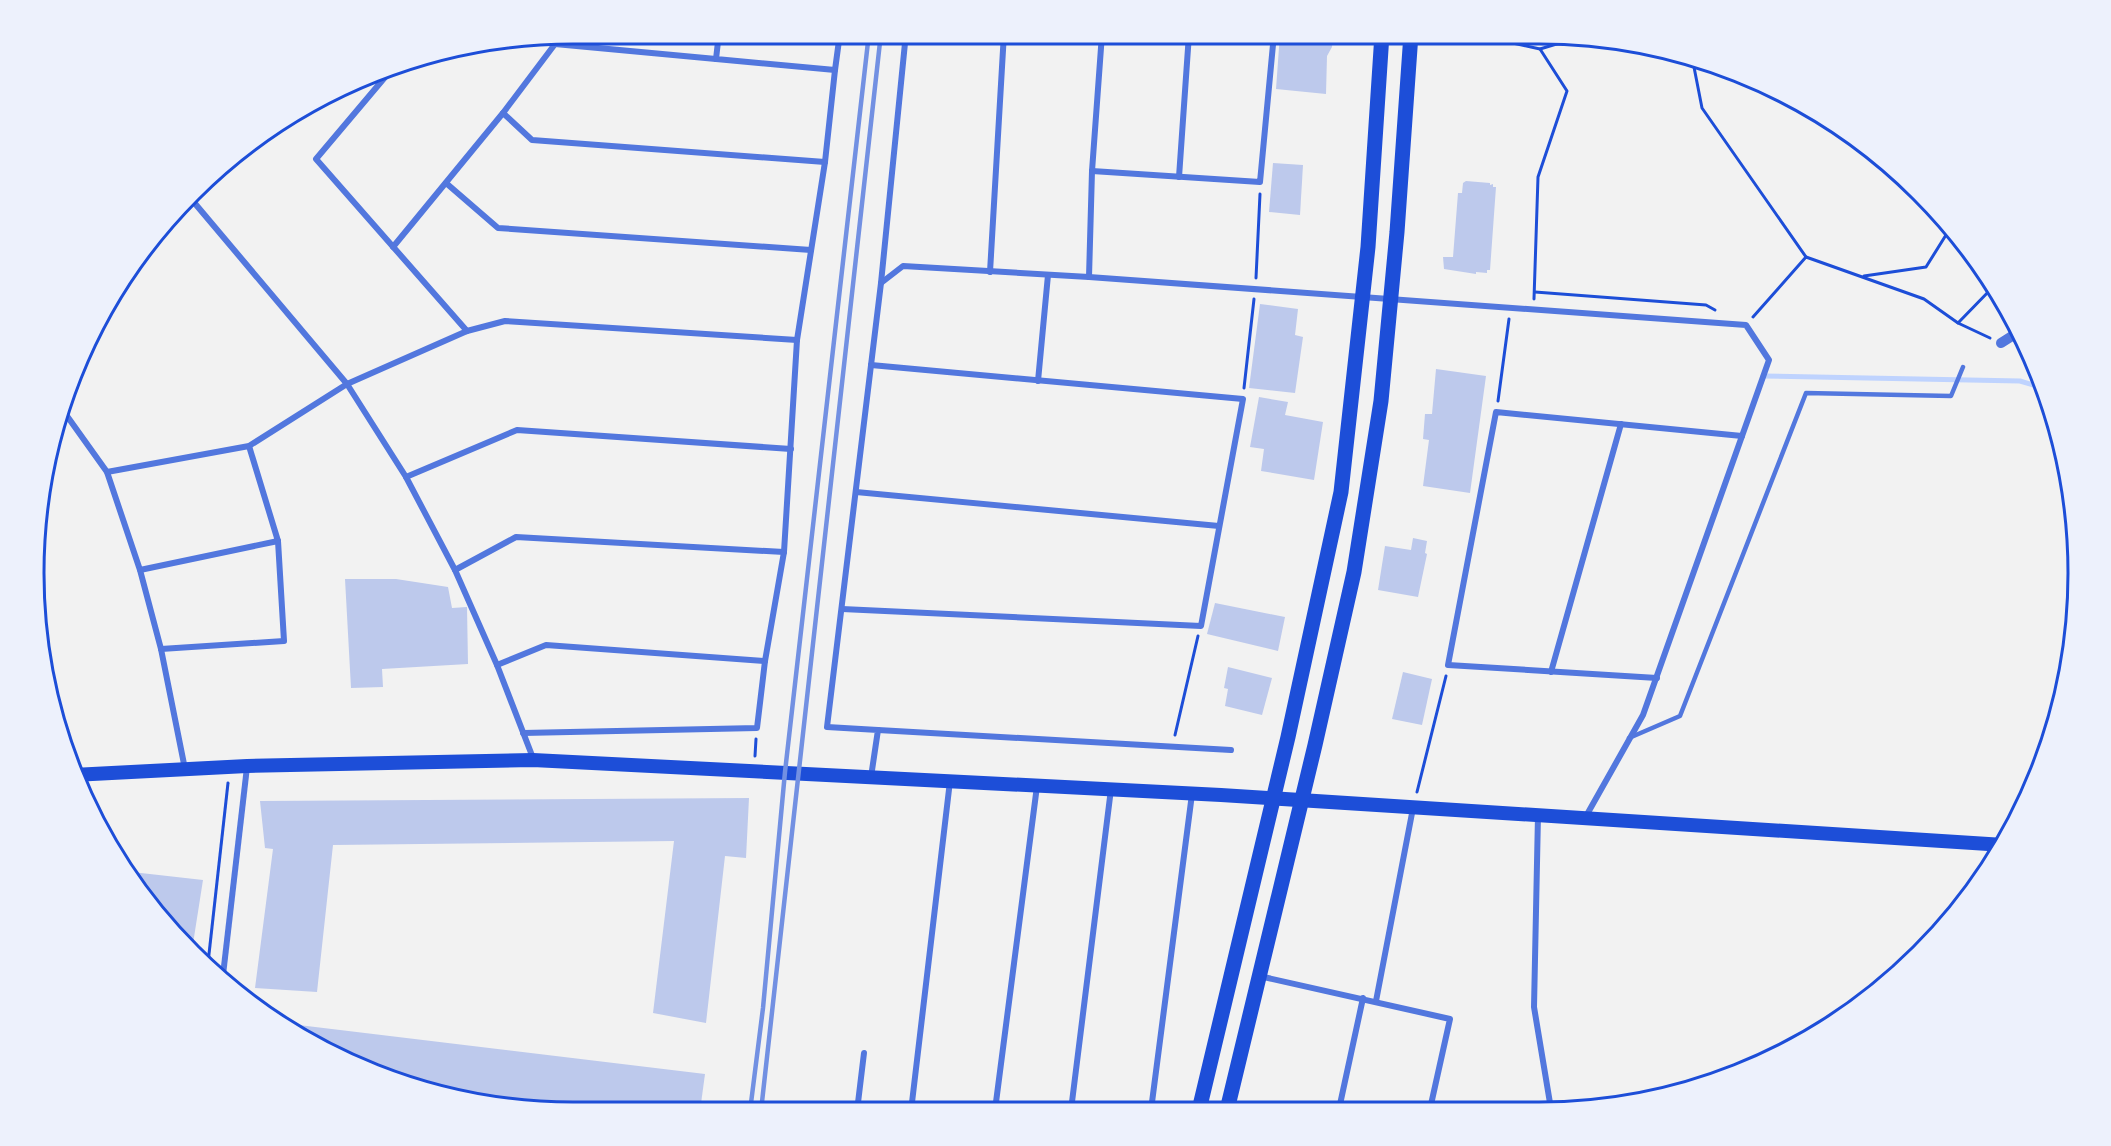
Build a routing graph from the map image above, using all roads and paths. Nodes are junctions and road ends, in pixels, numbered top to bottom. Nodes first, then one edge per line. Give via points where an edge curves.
1 (555, 44) edge
2 (559, 44) edge
3 (718, 44) edge
4 (839, 44) edge
5 (905, 44) edge
6 (1003, 44) edge
7 (1101, 44) edge
8 (1188, 44) edge
9 (1273, 44) edge
10 (1381, 44) edge
11 (1410, 44) edge
12 (1517, 44) edge
13 (1555, 44) edge
14 (1540, 49) junction
15 (716, 59) junction
16 (1694, 68) edge
17 (835, 70) junction
18 (383, 79) edge
19 (503, 113) junction
20 (825, 162) junction
21 (1092, 171) junction
22 (1179, 177) junction
23 (1260, 182) junction
24 (446, 183) junction
25 (194, 204) edge
26 (1946, 236) edge
27 (393, 247) junction
28 (812, 250) junction
29 (1806, 257) junction
30 (990, 272) junction
31 (1048, 275) junction
32 (1089, 277) junction
33 (1861, 277) junction
34 (881, 283) junction
35 (1255, 290) junction
36 (1534, 292) junction
37 (1987, 293) edge
38 (1362, 298) junction
39 (1391, 300) junction
40 (1510, 307) junction
41 (1533, 309) junction
42 (1716, 310) dead end
43 (1958, 323) junction
44 (1746, 325) junction
45 (467, 331) junction
46 (2011, 336) edge
47 (797, 340) junction
48 (2001, 343) joint
49 (871, 365) junction
50 (1963, 367) dead end
51 (1038, 381) junction
52 (347, 384) junction
53 (1243, 399) junction
54 (1496, 412) junction
55 (68, 417) edge
56 (1621, 424) junction
57 (1742, 436) junction
58 (249, 446) junction
59 (791, 449) junction
60 (107, 472) junction
61 (406, 477) junction
62 (856, 492) junction
63 (1220, 526) junction
64 (279, 541) junction
65 (784, 552) junction
66 (140, 570) junction
67 (455, 570) junction
68 (842, 609) junction
69 (1201, 626) junction
70 (161, 649) junction
71 (765, 662) junction
72 (497, 665) junction
73 (1448, 665) junction
74 (1551, 672) junction
75 (1657, 678) junction
76 (757, 728) junction
77 (878, 730) junction
78 (523, 733) junction
79 (1629, 738) junction
80 (1172, 746) junction
81 (1231, 750) dead end
82 (533, 760) junction
83 (247, 766) junction
84 (230, 767) junction
85 (185, 769) junction
86 (754, 771) junction
87 (83, 774) edge
88 (871, 777) junction
89 (951, 781) junction
90 (1037, 785) junction
91 (1111, 789) junction
92 (1192, 794) junction
93 (1274, 798) junction
94 (1301, 800) junction
95 (1413, 808) junction
96 (1538, 815) junction
97 (1584, 819) junction
98 (1993, 844) edge
99 (209, 956) edge
100 (224, 971) edge
101 (1258, 976) junction
102 (1363, 998) junction
103 (1376, 1001) junction
104 (864, 1053) dead end
105 (858, 1102) edge
106 (912, 1102) edge
107 (996, 1102) edge
108 (1072, 1102) edge
109 (1152, 1102) edge
110 (1201, 1102) edge
111 (1229, 1102) edge
112 (1341, 1102) edge
113 (1432, 1102) edge
114 (1550, 1102) edge

1 - 19 street
2 - 15 street
3 - 15 street
4 - 17 street
5 - 34 street
6 - 30 street
7 - 21 street
8 - 22 street
9 - 23 street
10 - 38 highway
11 - 39 highway
12 - 14 path
13 - 14 path
14 - 36 path via 1567,91 1538,177
15 - 17 street
16 - 29 path via 1702,108
17 - 20 street
18 - 27 street via 316,159
19 - 20 street via 532,140
19 - 24 street
20 - 28 street
21 - 22 street
21 - 32 street
22 - 23 street
23 - 35 path
24 - 27 street
24 - 28 street via 498,228
25 - 52 street
26 - 33 path via 1926,267
27 - 45 street
28 - 47 street
29 - 33 path
29 - 44 path
30 - 31 street
30 - 34 street via 903,266
31 - 32 street
31 - 51 street
32 - 35 street
33 - 43 path via 1924,299
34 - 49 street
35 - 38 street
35 - 53 path
36 - 41 path
36 - 42 path via 1706,305
37 - 43 path
38 - 39 street
38 - 93 highway via 1341,492
39 - 40 street
39 - 94 highway via 1381,401 1354,572
40 - 41 street
40 - 54 path
41 - 44 street
43 - 48 path
44 - 57 street via 1769,360
45 - 47 street via 505,321
45 - 52 street
46 - 48 street
47 - 59 street
49 - 51 street
49 - 62 street
50 - 79 lane via 1951,396 1806,393 1680,716
51 - 53 street
52 - 58 street
52 - 61 street
53 - 63 street
54 - 56 street
54 - 73 street
55 - 60 street
56 - 57 street
56 - 74 street
57 - 75 street
58 - 60 street
58 - 64 street
59 - 61 street via 517,430
59 - 65 street
60 - 66 street
61 - 67 street
62 - 63 street
62 - 68 street
63 - 69 street
64 - 66 street
64 - 70 street via 284,641
65 - 67 street via 516,537
65 - 71 street
66 - 70 street
67 - 72 street
68 - 69 street
68 - 77 street via 827,727
69 - 80 path
70 - 85 street
71 - 72 street via 546,645
71 - 76 street
72 - 78 street
73 - 74 street
73 - 95 path
74 - 75 street
75 - 79 street
76 - 78 street
76 - 86 path
77 - 80 street
77 - 88 street
78 - 82 street
79 - 97 street
80 - 81 street
82 - 83 main road
82 - 86 main road
83 - 84 main road
83 - 100 street
84 - 85 main road
84 - 99 path
85 - 87 main road
86 - 88 main road
88 - 89 main road
89 - 90 main road
89 - 106 street
90 - 91 main road
90 - 107 street
91 - 92 main road
91 - 108 street
92 - 93 main road
92 - 109 street
93 - 94 main road
93 - 110 highway
94 - 95 main road
94 - 101 highway
95 - 96 main road
95 - 103 street
96 - 97 main road
96 - 114 street via 1534,1007
97 - 98 main road
101 - 102 street
101 - 111 highway
102 - 103 street
102 - 112 street
103 - 113 street via 1450,1019
104 - 105 street

